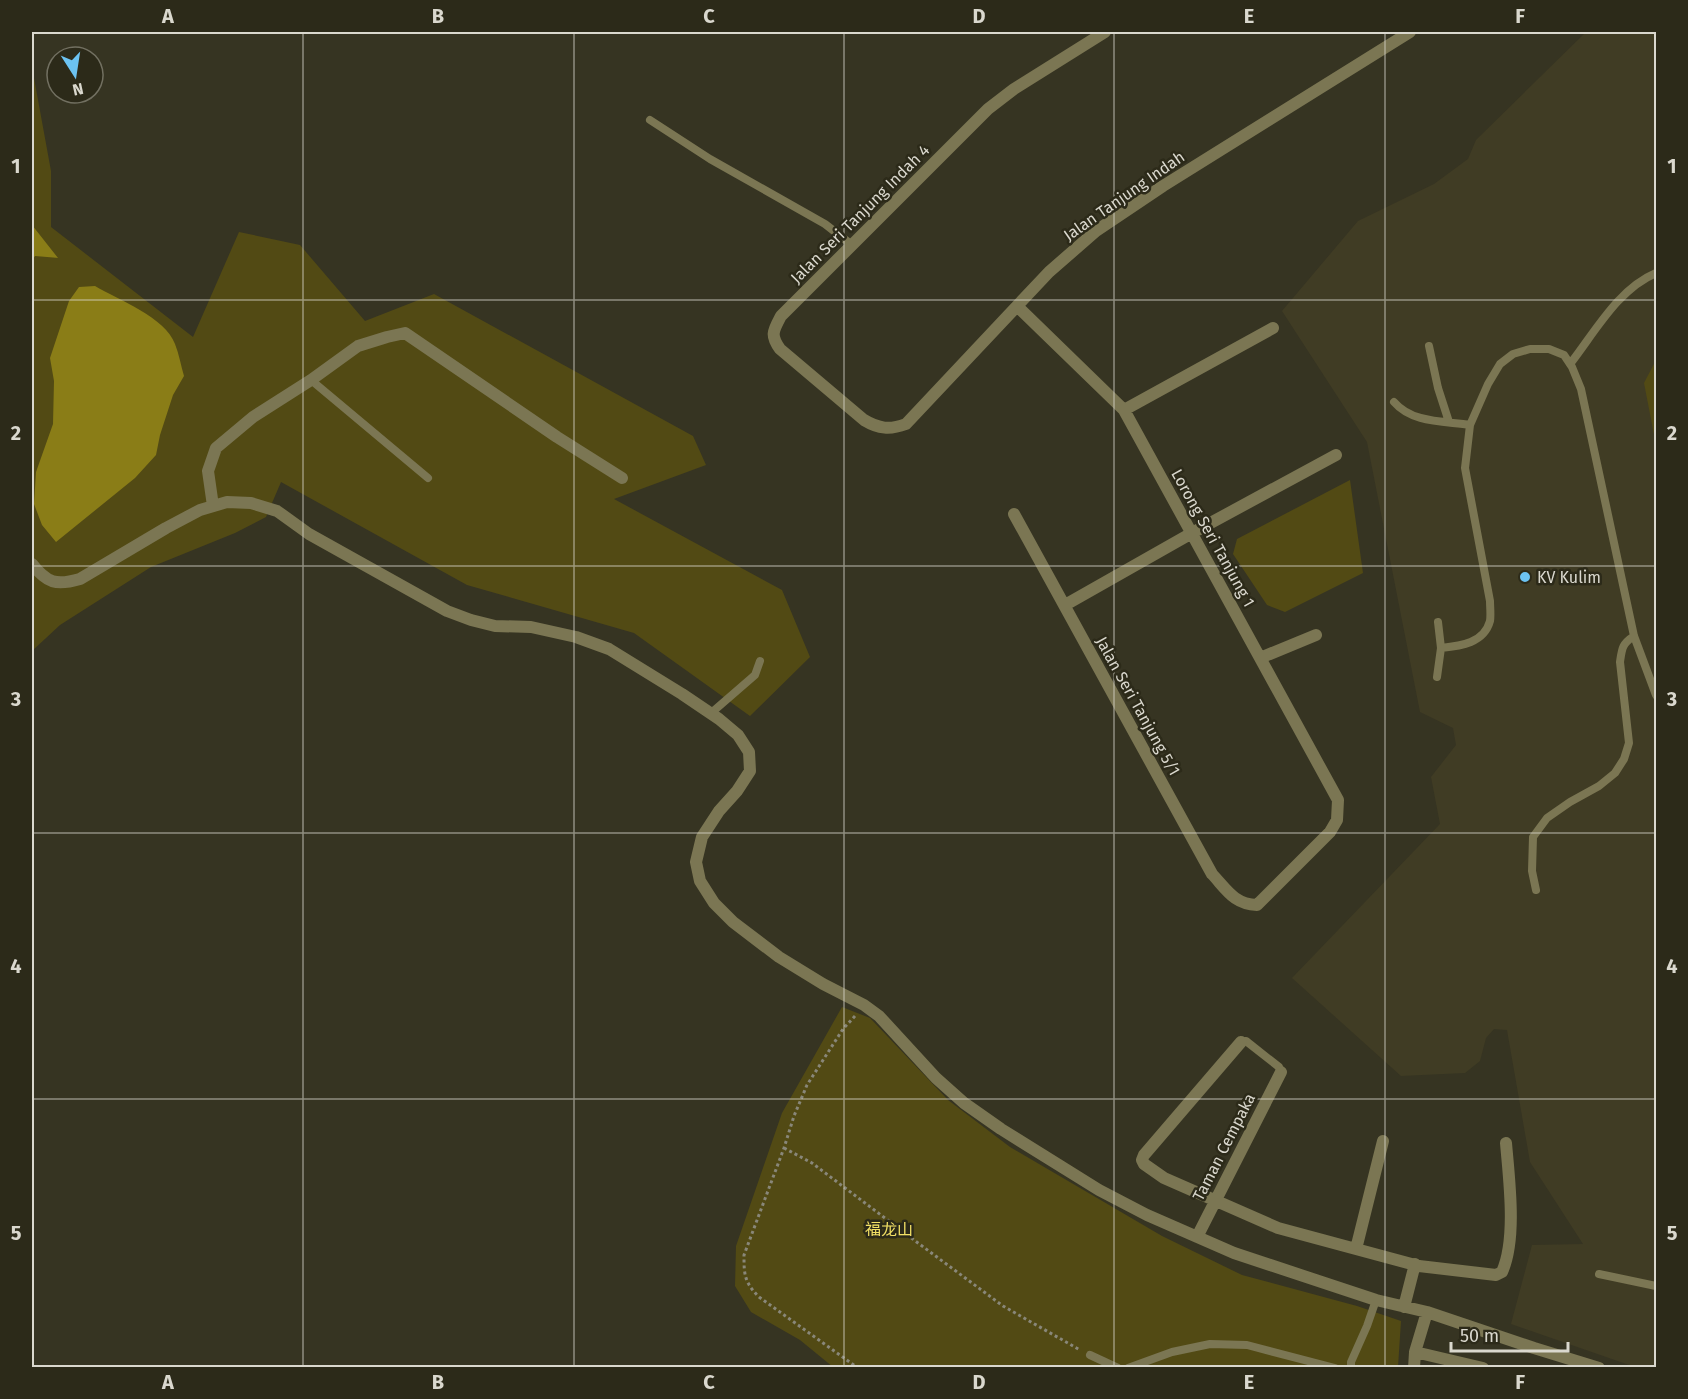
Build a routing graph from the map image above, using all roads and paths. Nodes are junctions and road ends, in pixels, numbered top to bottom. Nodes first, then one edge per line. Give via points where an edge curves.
1 (1105, 32) edge
2 (1410, 32) edge
3 (650, 120) dead end
4 (852, 245) junction
5 (1656, 273) edge
6 (1017, 306) junction
7 (1273, 328) dead end
8 (1429, 346) dead end
9 (1570, 364) junction
10 (311, 380) junction
11 (1394, 402) dead end
12 (1124, 410) junction
13 (1449, 422) junction
14 (1470, 425) junction
15 (893, 429) joint
16 (1336, 455) dead end
17 (428, 478) dead end
18 (622, 478) dead end
19 (213, 506) junction
20 (1014, 514) dead end
21 (1192, 533) junction
22 (32, 564) edge
23 (1065, 605) junction
24 (1438, 622) dead end
25 (1316, 635) dead end
26 (1634, 636) junction
27 (1441, 648) junction
28 (1260, 658) junction
29 (760, 662) dead end
30 (1437, 677) dead end
31 (1656, 695) edge
32 (710, 714) junction
33 (1338, 815) joint
34 (1536, 890) dead end
35 (864, 1005) junction
36 (1241, 1042) joint
37 (1281, 1072) joint
38 (1383, 1141) dead end
39 (1506, 1143) dead end
40 (784, 1149) junction
41 (1215, 1201) junction
42 (1197, 1237) junction
43 (1356, 1249) junction
44 (1415, 1264) junction
45 (1599, 1274) dead end
46 (1656, 1286) edge
47 (1376, 1300) junction
48 (1404, 1306) junction
49 (1427, 1312) junction
50 (1415, 1352) junction
51 (1090, 1355) joint
52 (1351, 1365) edge
53 (858, 1368) edge
54 (1118, 1368) edge
55 (1128, 1368) edge
56 (1336, 1368) edge
57 (1414, 1368) edge
58 (1483, 1368) edge
59 (1599, 1368) edge

1 - 4 street, Jalan Seri Tanjung Indah 4 via 988,109
2 - 6 street, Jalan Tanjung Indah via 1096,231
3 - 4 lane via 825,224
4 - 15 street, Jalan Seri Tanjung Indah 4 via 781,316 774,339 780,349 864,420 876,427
5 - 9 lane via 1630,289
6 - 12 street, Lorong Seri Tanjung 1
6 - 15 street, Jalan Tanjung Indah via 906,424
7 - 12 street
8 - 13 lane
9 - 14 lane via 1564,355 1549,349 1513,354 1500,364
9 - 26 lane via 1581,389
10 - 17 lane
10 - 18 street via 358,346 405,333
10 - 19 street via 253,417 216,448 208,471
11 - 13 lane via 1410,416
12 - 21 street, Lorong Seri Tanjung 1
13 - 14 lane
14 - 27 lane via 1465,468 1490,601 1490,620 1484,634 1472,642
16 - 21 street
19 - 22 street via 166,528 80,579 52,582
19 - 32 street via 251,503 277,510 309,534 447,611 495,626 531,627 576,637 609,649
20 - 23 street, Jalan Seri Tanjung 5/1
21 - 23 street
21 - 28 street, Lorong Seri Tanjung 1
23 - 33 street, Jalan Seri Tanjung 5/1 via 1212,874 1232,896 1244,904 1257,905 1330,832
24 - 27 lane
25 - 28 street
26 - 31 lane
26 - 34 lane via 1625,642 1620,662 1629,743 1624,759 1599,786 1547,818 1533,837
27 - 30 lane
28 - 33 street, Lorong Seri Tanjung 1 via 1338,800
29 - 32 lane via 755,675
32 - 35 street via 738,735 749,752 750,771 702,837 696,862 700,881 733,922 779,957
35 - 40 path via 843,1029 807,1085
35 - 42 street via 936,1078 1001,1129 1099,1190
36 - 37 lane via 1246,1041
36 - 41 street via 1142,1160 1164,1178
37 - 41 street, Taman Cempaka
38 - 43 street
39 - 44 street via 1509,1246 1502,1272 1496,1275
40 - 51 path via 812,1163 1004,1306
40 - 53 path via 744,1255 748,1287
41 - 42 street, Taman Cempaka
41 - 43 street via 1278,1228
42 - 47 street
43 - 44 street
44 - 48 street
45 - 46 lane
47 - 48 street
47 - 52 lane
48 - 49 street
49 - 50 street
49 - 59 street
50 - 57 street
50 - 58 street
51 - 54 lane
52 - 56 lane
55 - 56 lane via 1210,1344 1247,1345

